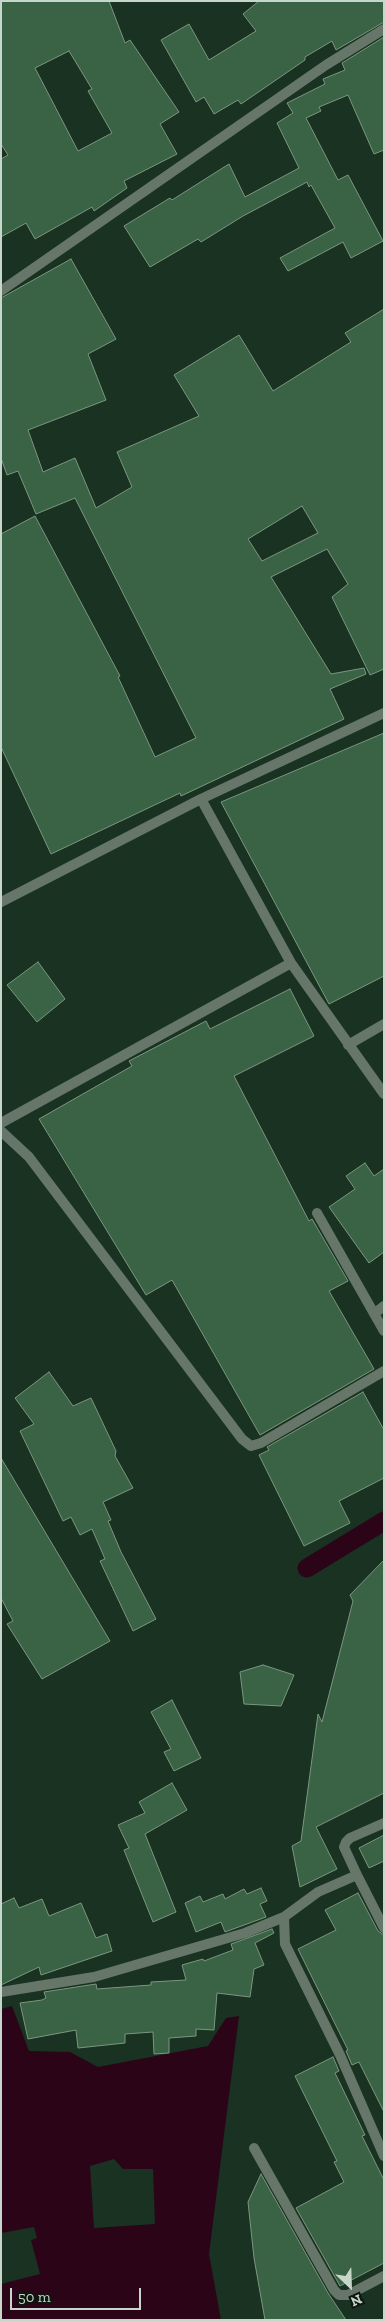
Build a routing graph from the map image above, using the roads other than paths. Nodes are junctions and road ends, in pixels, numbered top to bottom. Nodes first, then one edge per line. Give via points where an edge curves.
1 (384, 29) edge
2 (1, 291) edge
3 (384, 712) edge
4 (201, 799) junction
5 (1, 902) edge
6 (291, 963) junction
7 (384, 1024) edge
8 (348, 1045) junction
9 (384, 1094) edge
10 (1, 1123) edge
11 (1, 1131) edge
12 (317, 1213) dead end
13 (384, 1306) edge
14 (374, 1314) junction
15 (384, 1331) edge
16 (384, 1371) edge
17 (384, 1823) edge
18 (357, 1875) junction
19 (279, 1918) junction
20 (384, 1928) edge
21 (1, 1992) edge
22 (254, 2148) dead end
23 (384, 2156) edge
24 (384, 2276) edge

1 - 2 street via 326,65
3 - 4 street
4 - 5 street
4 - 6 street
6 - 8 street
6 - 10 street
7 - 8 street
8 - 9 street
11 - 16 street via 29,1157 242,1439 251,1446
12 - 14 street
13 - 14 street
14 - 15 street
17 - 18 street via 346,1842 344,1847
18 - 19 street via 318,1892
18 - 20 street
19 - 21 street via 245,1933 94,1977
19 - 23 street via 285,1944 340,2055
22 - 24 street via 339,2295 348,2296

